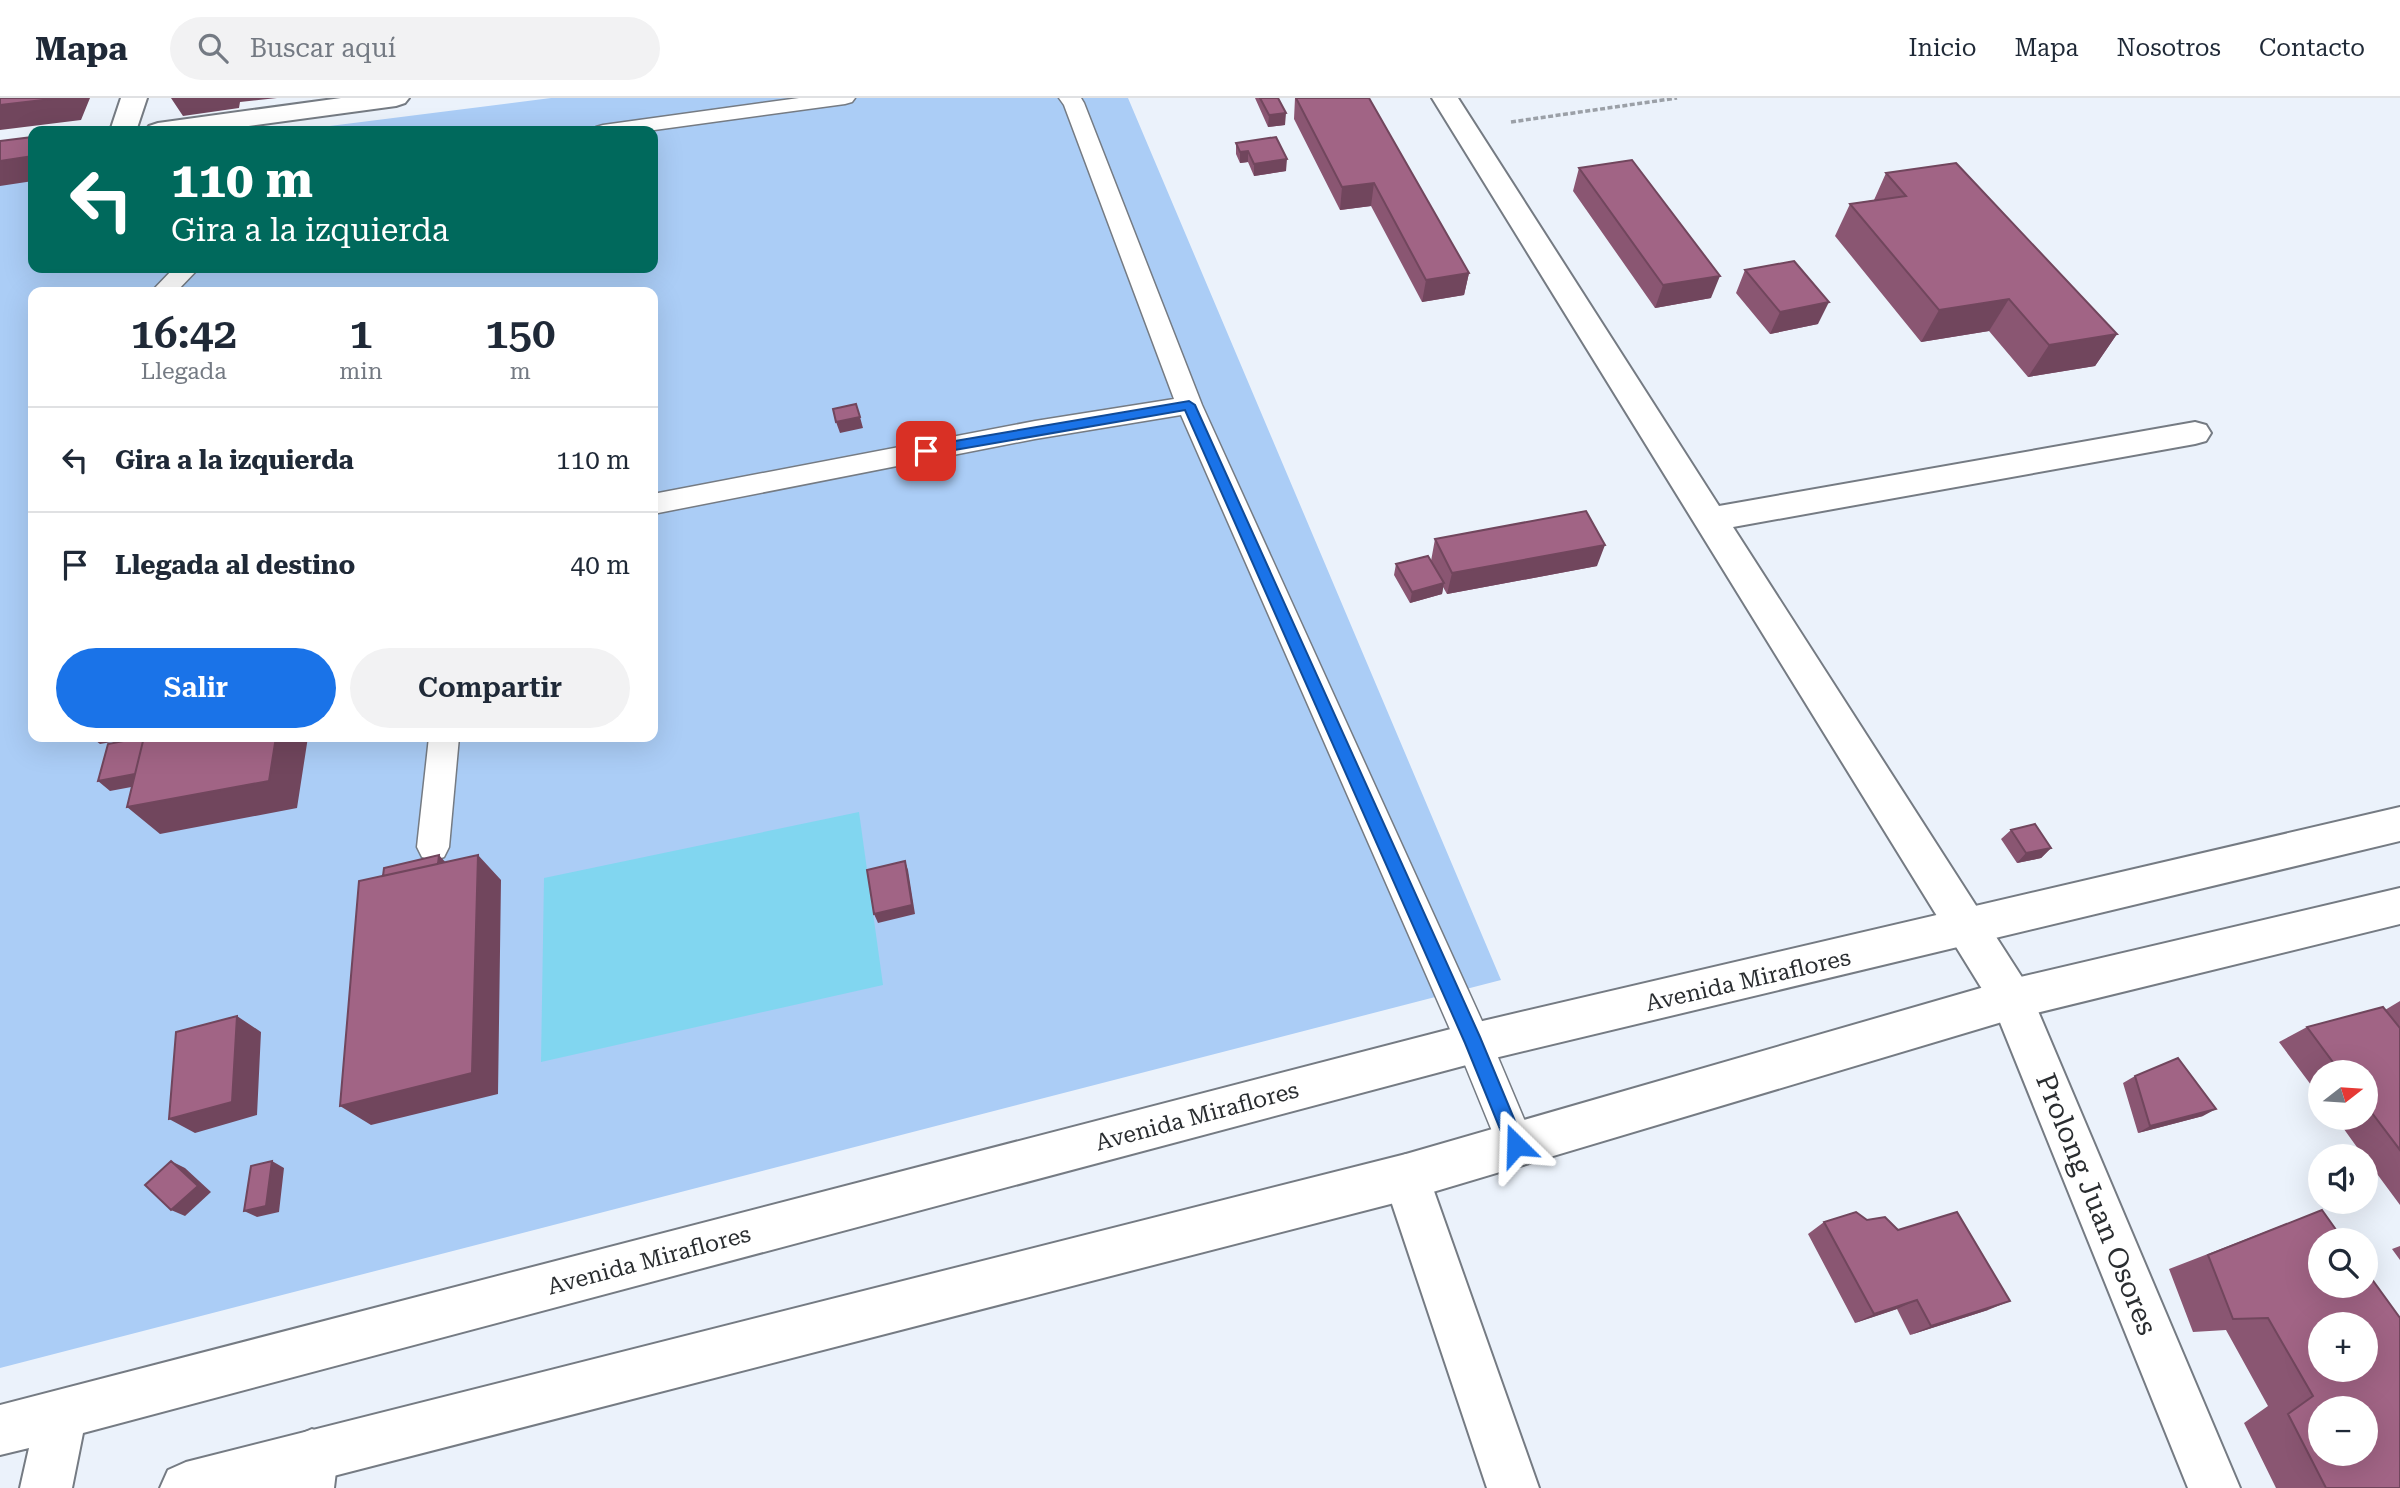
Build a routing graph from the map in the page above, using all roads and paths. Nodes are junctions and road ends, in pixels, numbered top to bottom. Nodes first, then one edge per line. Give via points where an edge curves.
1 (134, 98) edge
2 (396, 98) edge
3 (845, 98) edge
4 (1069, 98) edge
5 (1445, 98) edge
6 (1677, 98) edge
7 (125, 126) edge
8 (194, 126) edge
9 (640, 126) edge
10 (1467, 132) junction
11 (182, 273) edge
12 (168, 287) edge
13 (1189, 405) junction
14 (2195, 433) dead end
15 (658, 503) edge
16 (1711, 519) junction
17 (443, 742) edge
18 (2400, 824) edge
19 (433, 847) dead end
20 (2400, 906) edge
21 (1967, 928) junction
22 (2012, 999) junction
23 (1474, 1043) junction
24 (1516, 1145) junction
25 (1406, 1177) junction
26 (62, 1414) junction
27 (0, 1430) edge
28 (310, 1472) edge
29 (46, 1488) edge
30 (187, 1488) edge
31 (1513, 1488) edge
32 (2214, 1488) edge

1 - 7 street
2 - 8 street
3 - 9 lane
4 - 13 lane
5 - 10 street, Prolong Juan Osores
6 - 10 path via 1534,117
10 - 16 street, Prolong Juan Osores
11 - 12 lane
13 - 15 lane
13 - 23 lane
14 - 16 street
16 - 21 street, Prolong Juan Osores
17 - 19 lane
18 - 21 street, Avenida Miraflores
20 - 22 street
21 - 22 street, Prolong Juan Osores
21 - 23 street, Avenida Miraflores
22 - 24 street
22 - 32 street, Prolong Juan Osores
23 - 24 lane
23 - 26 street, Avenida Miraflores
24 - 25 street
25 - 28 street
25 - 31 street
26 - 27 street, Avenida Miraflores
26 - 29 street
28 - 30 street

